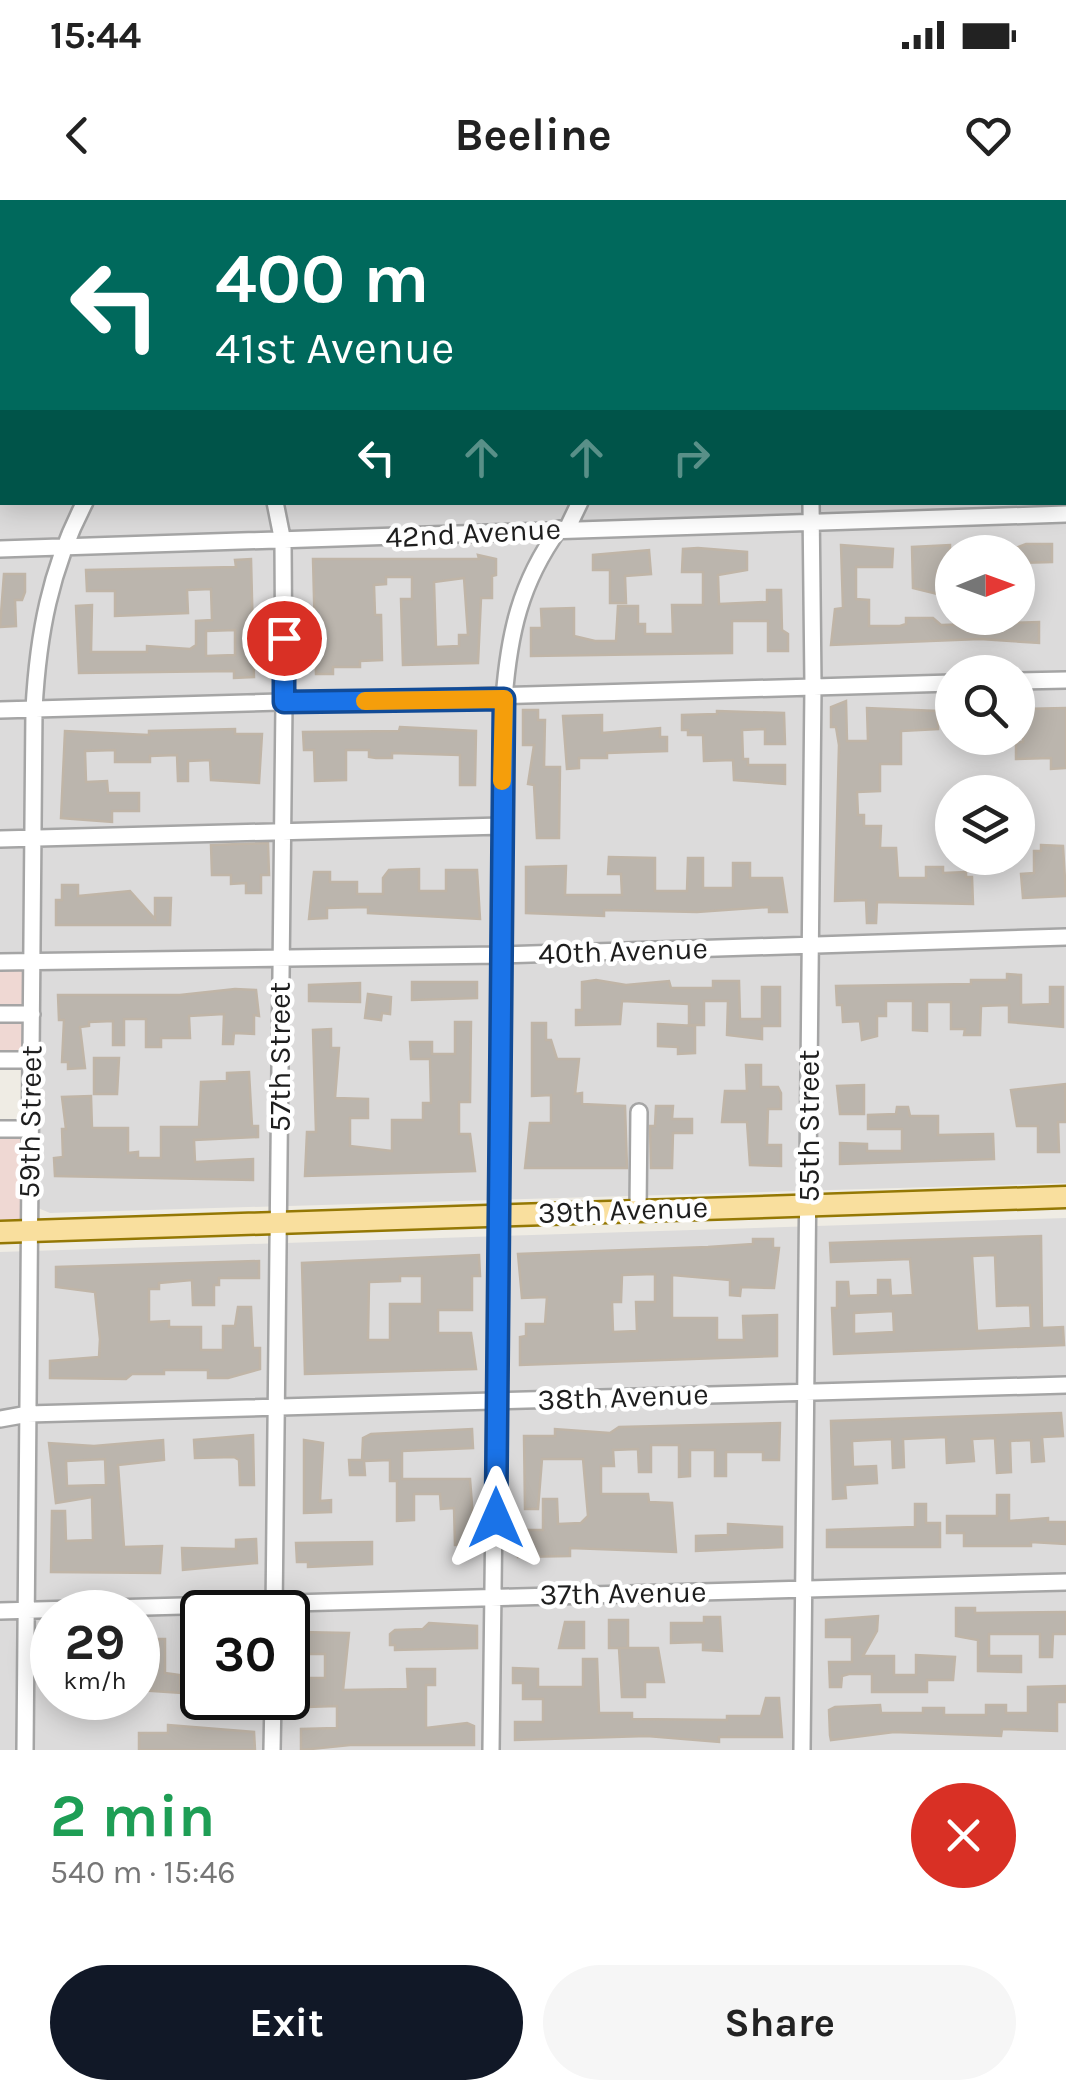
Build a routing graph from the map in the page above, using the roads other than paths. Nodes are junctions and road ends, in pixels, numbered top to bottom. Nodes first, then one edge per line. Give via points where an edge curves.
1 (83, 505) edge
2 (276, 505) edge
3 (578, 505) edge
4 (810, 505) edge
5 (1066, 514) edge
6 (810, 522) junction
7 (563, 529) junction
8 (283, 542) junction
9 (61, 548) junction
10 (0, 550) edge
11 (1066, 680) edge
12 (1035, 681) edge
13 (935, 683) edge
14 (813, 686) junction
15 (504, 699) junction
16 (284, 702) junction
17 (34, 709) junction
18 (0, 710) edge
19 (502, 826) junction
20 (284, 832) junction
21 (34, 838) junction
22 (0, 839) edge
23 (1066, 938) edge
24 (810, 944) junction
25 (499, 955) junction
26 (280, 959) junction
27 (33, 961) junction
28 (0, 962) edge
29 (0, 1014) edge
30 (32, 1014) junction
31 (0, 1060) edge
32 (31, 1060) junction
33 (639, 1112) dead end
34 (30, 1128) junction
35 (0, 1129) edge
36 (1066, 1197) edge
37 (808, 1203) junction
38 (638, 1210) junction
39 (499, 1215) junction
40 (280, 1223) junction
41 (29, 1230) junction
42 (0, 1232) edge
43 (1066, 1385) edge
44 (805, 1390) junction
45 (495, 1402) junction
46 (276, 1406) junction
47 (28, 1414) junction
48 (0, 1419) edge
49 (1066, 1582) edge
50 (803, 1589) junction
51 (274, 1590) edge
52 (496, 1596) junction
53 (310, 1605) edge
54 (180, 1608) edge
55 (26, 1610) junction
56 (0, 1611) edge
57 (273, 1720) edge
58 (24, 1750) edge
59 (272, 1750) edge
60 (491, 1750) edge
61 (802, 1750) edge

1 - 9 street, 59th Street
2 - 8 street, 57th Street
3 - 7 street
4 - 6 street, 55th Street
5 - 6 street, 42nd Avenue
6 - 7 street, 42nd Avenue
6 - 14 street, 55th Street
7 - 8 street, 42nd Avenue
7 - 15 street via 524,586
8 - 9 street, 42nd Avenue
8 - 16 street, 57th Street
9 - 10 street, 42nd Avenue
9 - 17 street, 59th Street via 38,637
11 - 12 street
13 - 14 street
14 - 15 street
14 - 24 street, 55th Street
15 - 16 street
15 - 19 street
16 - 17 street
16 - 20 street, 57th Street
17 - 18 street
17 - 21 street, 59th Street
19 - 20 street
19 - 25 street
20 - 21 street
20 - 26 street, 57th Street
21 - 22 street
21 - 27 street, 59th Street
23 - 24 street, 40th Avenue
24 - 25 street, 40th Avenue
24 - 37 street, 55th Street
25 - 26 street, 40th Avenue
25 - 39 street
26 - 27 street, 40th Avenue
26 - 40 street, 57th Street
27 - 28 street, 40th Avenue
27 - 30 street, 59th Street
29 - 30 street
30 - 32 street, 59th Street
31 - 32 street
32 - 34 street, 59th Street
33 - 38 street
34 - 35 street
34 - 41 street, 59th Street
36 - 37 main road, 39th Avenue
37 - 38 main road, 39th Avenue
37 - 44 street, 55th Street
38 - 39 main road, 39th Avenue
39 - 40 main road, 39th Avenue
39 - 45 street
40 - 41 main road, 39th Avenue
40 - 46 street, 57th Street
41 - 42 main road, 39th Avenue
41 - 47 street, 59th Street
43 - 44 street, 38th Avenue
44 - 45 street, 38th Avenue
44 - 50 street, 55th Street
45 - 46 street, 38th Avenue
45 - 52 street
46 - 47 street, 38th Avenue
46 - 51 street, 57th Street
47 - 48 street, 38th Avenue
47 - 55 street, 59th Street
49 - 50 street, 37th Avenue
50 - 52 street, 37th Avenue
50 - 61 street, 55th Street
52 - 53 street, 37th Avenue
52 - 60 street
54 - 55 street, 37th Avenue
55 - 56 street, 37th Avenue
55 - 58 street, 59th Street
57 - 59 street

